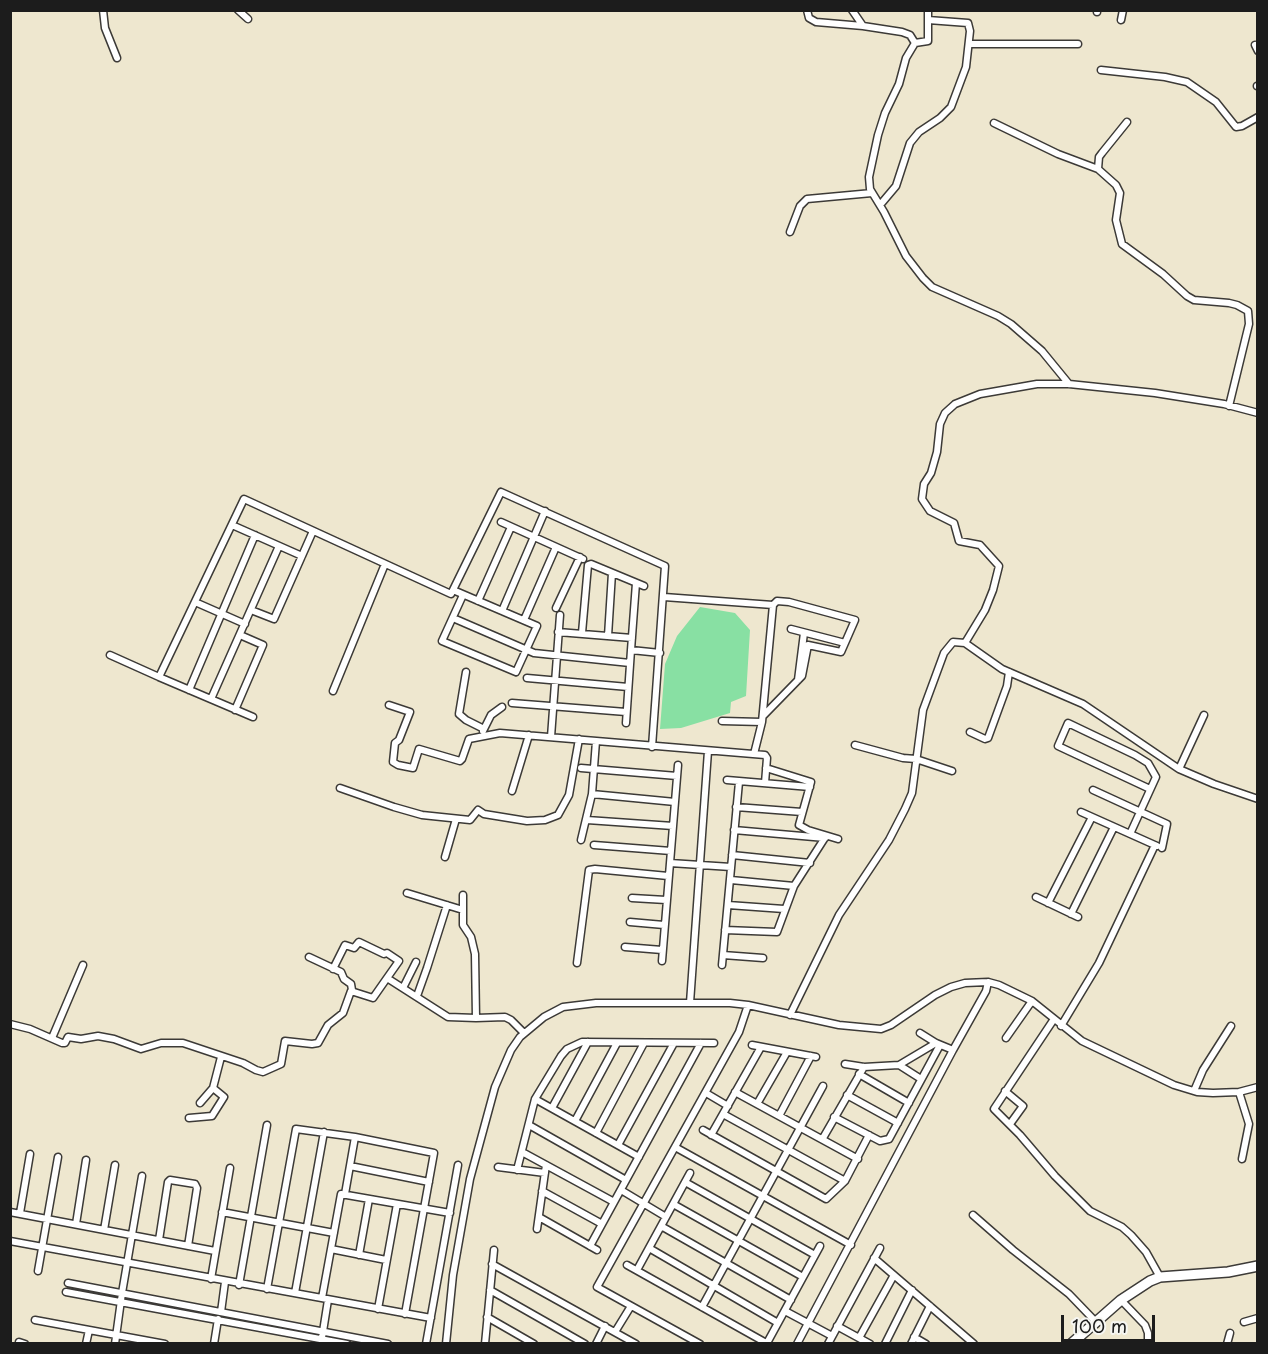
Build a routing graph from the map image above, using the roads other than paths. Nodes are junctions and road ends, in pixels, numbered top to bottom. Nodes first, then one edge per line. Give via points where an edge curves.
1 (103, 10) edge
2 (238, 10) edge
3 (807, 10) edge
4 (852, 10) edge
5 (928, 10) edge
6 (1124, 10) edge
7 (248, 19) dead end
8 (928, 20) junction
9 (1121, 20) dead end
10 (863, 26) junction
11 (915, 43) junction
12 (969, 44) junction
13 (1078, 44) dead end
14 (117, 58) dead end
15 (1101, 70) dead end
16 (1257, 117) edge
17 (1127, 122) dead end
18 (994, 123) dead end
19 (1098, 169) junction
20 (872, 193) junction
21 (880, 205) junction
22 (790, 232) dead end
23 (1069, 384) junction
24 (1229, 406) junction
25 (1257, 413) edge
26 (545, 511) junction
27 (501, 522) dead end
28 (232, 525) junction
29 (512, 527) junction
30 (313, 531) junction
31 (255, 535) junction
32 (534, 537) junction
33 (279, 546) junction
34 (556, 547) junction
35 (302, 556) junction
36 (385, 564) junction
37 (612, 573) junction
38 (636, 583) junction
39 (644, 586) dead end
40 (453, 590) junction
41 (464, 595) junction
42 (664, 597) junction
43 (478, 601) junction
44 (195, 602) junction
45 (773, 605) junction
46 (556, 608) dead end
47 (251, 610) junction
48 (502, 611) junction
49 (222, 614) junction
50 (560, 615) dead end
51 (453, 618) junction
52 (524, 620) junction
53 (245, 624) junction
54 (791, 629) dead end
55 (558, 632) junction
56 (582, 633) junction
57 (804, 633) junction
58 (240, 635) junction
59 (608, 636) junction
60 (632, 638) junction
61 (845, 643) junction
62 (965, 643) junction
63 (527, 649) junction
64 (631, 650) junction
65 (660, 653) junction
66 (110, 655) dead end
67 (556, 656) junction
68 (630, 663) junction
69 (466, 672) dead end
70 (1009, 672) junction
71 (159, 677) junction
72 (527, 678) dead end
73 (555, 680) junction
74 (798, 680) junction
75 (628, 687) junction
76 (189, 690) junction
77 (333, 691) dead end
78 (211, 699) junction
79 (512, 703) dead end
80 (389, 705) dead end
81 (502, 706) dead end
82 (553, 706) junction
83 (235, 710) junction
84 (626, 712) junction
85 (1204, 715) dead end
86 (253, 717) dead end
87 (762, 719) junction
88 (722, 720) dead end
89 (626, 723) dead end
90 (482, 732) junction
91 (970, 732) dead end
92 (529, 735) junction
93 (550, 737) junction
94 (579, 739) junction
95 (596, 741) junction
96 (855, 745) dead end
97 (652, 747) junction
98 (708, 752) junction
99 (754, 754) junction
100 (916, 759) junction
101 (678, 765) dead end
102 (581, 768) dead end
103 (766, 768) junction
104 (1179, 769) junction
105 (594, 770) junction
106 (952, 771) dead end
107 (677, 776) junction
108 (727, 780) dead end
109 (739, 782) junction
110 (765, 783) junction
111 (810, 787) junction
112 (340, 788) dead end
113 (1150, 789) junction
114 (1093, 790) dead end
115 (512, 791) dead end
116 (592, 794) junction
117 (1257, 799) edge
118 (675, 802) junction
119 (736, 807) junction
120 (1140, 811) junction
121 (802, 812) junction
122 (1081, 812) dead end
123 (1092, 817) junction
124 (456, 819) junction
125 (586, 820) junction
126 (673, 826) junction
127 (1114, 827) junction
128 (735, 830) junction
129 (1130, 834) junction
130 (826, 837) junction
131 (838, 839) dead end
132 (581, 840) dead end
133 (594, 845) dead end
134 (1161, 848) junction
135 (670, 851) junction
136 (732, 855) junction
137 (445, 857) dead end
138 (670, 862) junction
139 (810, 863) junction
140 (700, 865) junction
141 (731, 867) junction
142 (668, 876) junction
143 (730, 880) junction
144 (794, 886) junction
145 (407, 893) dead end
146 (463, 895) dead end
147 (1036, 897) dead end
148 (632, 898) dead end
149 (666, 900) junction
150 (1048, 903) junction
151 (447, 905) junction
152 (728, 905) junction
153 (784, 909) junction
154 (464, 910) junction
155 (630, 922) dead end
156 (664, 925) junction
157 (725, 930) junction
158 (625, 947) dead end
159 (662, 950) junction
160 (723, 955) junction
161 (309, 957) dead end
162 (763, 958) dead end
163 (662, 961) dead end
164 (417, 962) dead end
165 (577, 963) dead end
166 (83, 965) dead end
167 (722, 965) dead end
168 (333, 969) junction
169 (387, 978) junction
170 (988, 982) junction
171 (403, 988) junction
172 (352, 990) junction
173 (417, 996) junction
174 (1032, 1002) junction
175 (690, 1003) junction
176 (748, 1008) junction
177 (790, 1015) junction
178 (476, 1018) junction
179 (1052, 1022) junction
180 (10, 1024) edge
181 (1062, 1026) junction
182 (1231, 1026) dead end
183 (524, 1033) junction
184 (920, 1033) dead end
185 (52, 1038) junction
186 (1006, 1038) dead end
187 (588, 1042) junction
188 (617, 1043) junction
189 (644, 1043) junction
190 (674, 1043) junction
191 (701, 1043) junction
192 (714, 1043) dead end
193 (938, 1044) junction
194 (752, 1045) dead end
195 (761, 1047) junction
196 (953, 1050) junction
197 (787, 1052) junction
198 (221, 1057) junction
199 (845, 1064) dead end
200 (899, 1065) junction
201 (864, 1067) junction
202 (859, 1074) junction
203 (921, 1079) junction
204 (823, 1086) dead end
205 (1257, 1087) edge
206 (213, 1088) junction
207 (1005, 1091) junction
208 (1194, 1091) junction
209 (735, 1092) junction
210 (705, 1093) junction
211 (1240, 1093) junction
212 (847, 1095) junction
213 (535, 1099) junction
214 (909, 1102) junction
215 (200, 1103) dead end
216 (757, 1104) junction
217 (728, 1106) junction
218 (552, 1108) junction
219 (723, 1114) junction
220 (779, 1116) junction
221 (834, 1117) junction
222 (189, 1118) dead end
223 (575, 1121) junction
224 (898, 1123) junction
225 (1010, 1124) junction
226 (267, 1125) dead end
227 (529, 1125) junction
228 (800, 1127) junction
229 (703, 1130) dead end
230 (324, 1132) junction
231 (596, 1133) junction
232 (711, 1135) junction
233 (869, 1136) junction
234 (356, 1137) junction
235 (823, 1138) junction
236 (618, 1145) junction
237 (675, 1147) junction
238 (788, 1150) junction
239 (522, 1152) junction
240 (30, 1154) dead end
241 (639, 1156) junction
242 (57, 1157) dead end
243 (858, 1159) junction
244 (1242, 1159) dead end
245 (86, 1160) dead end
246 (115, 1165) dead end
247 (546, 1165) junction
248 (350, 1166) junction
249 (458, 1166) dead end
250 (498, 1167) dead end
251 (230, 1168) dead end
252 (517, 1170) junction
253 (776, 1171) junction
254 (545, 1173) junction
255 (690, 1173) dead end
256 (142, 1176) dead end
257 (626, 1180) junction
258 (845, 1181) junction
259 (429, 1182) junction
260 (685, 1182) junction
261 (621, 1190) junction
262 (543, 1191) junction
263 (345, 1194) junction
264 (763, 1196) junction
265 (369, 1199) junction
266 (614, 1202) junction
267 (644, 1203) junction
268 (397, 1204) junction
269 (673, 1204) junction
270 (424, 1209) junction
271 (10, 1212) edge
272 (222, 1212) junction
273 (20, 1213) junction
274 (450, 1213) junction
275 (973, 1215) dead end
276 (539, 1217) junction
277 (666, 1217) junction
278 (251, 1218) junction
279 (47, 1219) junction
280 (750, 1219) junction
281 (279, 1223) junction
282 (76, 1224) junction
283 (602, 1224) junction
284 (661, 1226) junction
285 (306, 1228) junction
286 (104, 1230) junction
287 (537, 1230) dead end
288 (334, 1233) junction
289 (131, 1236) junction
290 (159, 1240) junction
291 (10, 1241) edge
292 (738, 1241) junction
293 (851, 1245) junction
294 (188, 1246) junction
295 (590, 1246) junction
296 (820, 1246) dead end
297 (42, 1248) junction
298 (649, 1248) junction
299 (880, 1248) dead end
300 (331, 1249) junction
301 (494, 1250) dead end
302 (597, 1250) dead end
303 (215, 1251) junction
304 (359, 1255) junction
305 (815, 1255) junction
306 (874, 1258) junction
307 (386, 1260) junction
308 (126, 1263) junction
309 (726, 1263) junction
310 (492, 1264) junction
311 (627, 1265) dead end
312 (1257, 1266) edge
313 (637, 1270) junction
314 (38, 1271) dead end
315 (894, 1275) junction
316 (1160, 1277) junction
317 (803, 1278) junction
318 (211, 1279) junction
319 (225, 1282) junction
320 (68, 1283) dead end
321 (239, 1285) junction
322 (713, 1285) junction
323 (267, 1289) junction
324 (490, 1290) junction
325 (912, 1290) junction
326 (66, 1292) dead end
327 (122, 1293) junction
328 (295, 1293) junction
329 (325, 1299) junction
330 (791, 1300) junction
331 (1121, 1300) junction
332 (120, 1301) junction
333 (631, 1305) junction
334 (930, 1306) junction
335 (702, 1307) junction
336 (378, 1309) junction
337 (785, 1311) junction
338 (221, 1312) junction
339 (405, 1314) junction
340 (487, 1317) junction
341 (430, 1318) junction
342 (1257, 1318) edge
343 (218, 1319) junction
344 (35, 1320) dead end
345 (1096, 1322) junction
346 (1244, 1322) dead end
347 (778, 1323) junction
348 (808, 1324) junction
349 (605, 1326) junction
350 (837, 1326) junction
351 (89, 1330) junction
352 (323, 1331) junction
353 (615, 1332) junction
354 (1230, 1333) dead end
355 (117, 1335) junction
356 (832, 1336) junction
357 (859, 1338) junction
358 (913, 1340) edge
359 (321, 1341) edge
360 (626, 1341) edge
361 (143, 1342) edge
362 (767, 1343) edge
363 (86, 1344) edge
364 (115, 1344) edge
365 (165, 1344) edge
366 (214, 1344) edge
367 (347, 1344) edge
368 (388, 1344) edge
369 (426, 1344) edge
370 (446, 1344) edge
371 (485, 1344) edge
372 (534, 1344) edge
373 (585, 1344) edge
374 (596, 1344) edge
375 (636, 1344) edge
376 (700, 1344) edge
377 (797, 1344) edge
378 (828, 1344) edge
379 (870, 1344) edge
380 (885, 1344) edge
381 (926, 1344) edge
382 (974, 1344) edge
383 (1071, 1344) edge
384 (1148, 1344) edge
385 (1227, 1344) edge

1 - 14 street via 105,28
2 - 7 street
3 - 10 street via 807,16 816,22
4 - 10 street
5 - 8 street
6 - 9 street
8 - 11 street via 928,41
8 - 12 street via 968,23
10 - 11 street via 902,32
11 - 20 street via 878,135 869,177
12 - 13 street
12 - 21 street via 966,67 951,106 910,143 896,186
15 - 16 street via 1187,82 1216,102 1236,127
17 - 19 street via 1102,153
18 - 19 street
19 - 24 street via 1120,193 1116,220 1122,244 1194,300 1229,303 1248,311 1249,324
20 - 21 street
20 - 22 street via 807,199 800,206
21 - 23 street via 906,256 932,287 1011,324 1042,351
23 - 24 street
23 - 62 street via 1037,384 980,394 955,404 940,424 937,452 922,499 930,511 954,523 959,541 980,545 999,566 985,610
24 - 25 street
26 - 32 street
26 - 40 street via 501,492
26 - 42 street via 664,565
27 - 29 street
28 - 30 street via 244,499
28 - 31 street
28 - 44 street
29 - 32 street
29 - 43 street
30 - 35 street
30 - 36 street
31 - 33 street
31 - 49 street
32 - 34 street
32 - 48 street
33 - 35 street
33 - 47 street
34 - 46 street via 581,558
34 - 52 street
35 - 47 street via 274,620
36 - 40 street via 451,594
36 - 77 street
37 - 38 street
37 - 56 street via 588,564
37 - 59 street
38 - 39 street
38 - 60 street
40 - 41 street
41 - 43 street
41 - 51 street
42 - 45 street
42 - 65 street
43 - 48 street
44 - 49 street
44 - 71 street
45 - 61 street via 777,601 789,602 854,618 856,622
45 - 87 street
47 - 53 street
48 - 52 street
49 - 53 street
49 - 76 street
50 - 55 street
51 - 63 street
51 - 63 street via 442,641 516,672
52 - 63 street via 537,626
53 - 58 street
54 - 57 street
55 - 56 street
55 - 67 street
56 - 59 street
57 - 61 street
57 - 74 street
58 - 78 street
58 - 83 street via 263,645
59 - 60 street
60 - 64 street
61 - 74 street via 839,653 809,644
62 - 70 street
62 - 100 street via 953,642 944,653 923,710
63 - 67 street
64 - 65 street
64 - 68 street
65 - 97 street
66 - 71 street
67 - 68 street
67 - 73 street
68 - 75 street
69 - 90 street via 459,714
70 - 91 street via 988,738
70 - 104 street via 1083,704
71 - 76 street
72 - 73 street
73 - 75 street
73 - 82 street
74 - 87 street
75 - 84 street
76 - 78 street
78 - 83 street
79 - 82 street
80 - 90 street via 410,712 395,743 393,762 398,765 413,768 419,749 460,761 469,739
81 - 90 street
82 - 84 street
82 - 93 street
83 - 86 street
84 - 89 street
85 - 104 street
87 - 88 street
87 - 99 street
90 - 92 street
92 - 93 street
92 - 115 street
93 - 94 street
94 - 95 street
94 - 124 street via 569,795 558,815 533,821 478,810 472,820
95 - 97 street
95 - 105 street
96 - 100 street
97 - 98 street
98 - 99 street
98 - 140 street
99 - 103 street via 766,756
100 - 106 street
100 - 177 street via 912,793 897,825 839,915
101 - 107 street
102 - 105 street
103 - 110 street
103 - 111 street via 811,782
104 - 117 street
105 - 107 street
105 - 116 street
107 - 118 street
108 - 109 street
109 - 110 street
109 - 119 street
110 - 111 street
111 - 121 street
112 - 124 street via 422,815
113 - 113 street via 1156,777 1148,763 1068,723 1058,746
113 - 120 street
114 - 120 street
116 - 118 street
116 - 125 street
118 - 126 street
119 - 121 street
119 - 128 street
120 - 129 street
120 - 134 street via 1167,824
121 - 130 street via 800,826
122 - 123 street
123 - 127 street
123 - 150 street
124 - 137 street
125 - 126 street
125 - 132 street
126 - 135 street
127 - 129 street
127 - 150 street via 1074,915
128 - 130 street
128 - 136 street
129 - 134 street
130 - 131 street
130 - 139 street
133 - 135 street
134 - 181 street
135 - 138 street
136 - 139 street
136 - 141 street
138 - 140 street
138 - 142 street
139 - 144 street
140 - 141 street
140 - 175 street
141 - 143 street
142 - 149 street
142 - 165 street via 589,870
143 - 144 street
143 - 152 street
144 - 153 street
145 - 151 street
146 - 154 street
147 - 150 street
148 - 149 street
149 - 156 street
151 - 154 street
151 - 173 street
152 - 153 street
152 - 157 street
153 - 157 street via 774,933
154 - 178 street via 464,929 471,937 475,954
155 - 156 street
156 - 159 street
157 - 160 street
158 - 159 street
159 - 163 street
160 - 162 street
160 - 167 street
161 - 168 street
164 - 171 street
166 - 185 street
168 - 169 street via 345,945 354,948 358,942 399,961
168 - 172 street via 342,973
169 - 171 street
169 - 172 street via 373,998
170 - 174 street
170 - 177 street via 951,987 881,1029 854,1028
170 - 196 street
171 - 173 street
172 - 198 street via 343,1013 328,1025 318,1043 285,1041 281,1064 276,1068 260,1072
173 - 178 street via 448,1017
174 - 179 street
174 - 186 street
175 - 176 street
175 - 183 street via 573,1005 552,1012
176 - 177 street
176 - 210 street
178 - 183 street via 505,1017
179 - 181 street
179 - 207 street
180 - 185 street
181 - 208 street via 1100,1050
182 - 208 street
183 - 370 street via 511,1050 495,1087 470,1179 453,1275
184 - 193 street
185 - 198 street via 62,1043 68,1037 98,1036 144,1050 161,1043 183,1043
187 - 188 street
187 - 213 street via 561,1056
187 - 218 street
188 - 189 street
188 - 223 street
189 - 190 street
189 - 231 street
190 - 191 street
190 - 236 street
191 - 192 street
191 - 241 street
193 - 196 street
193 - 200 street
193 - 203 street
194 - 195 street
195 - 197 street
195 - 209 street
196 - 293 street
197 - 216 street
197 - 220 street via 813,1057
198 - 206 street
199 - 201 street
200 - 201 street
200 - 203 street
201 - 202 street
202 - 212 street
202 - 214 street
203 - 214 street
204 - 228 street
205 - 211 street
206 - 215 street
206 - 222 street via 224,1097 212,1116
207 - 225 street via 994,1109
207 - 225 street via 1023,1106
208 - 211 street
209 - 216 street
209 - 217 street
210 - 217 street
210 - 237 street
211 - 244 street via 1249,1124
212 - 221 street
212 - 224 street
213 - 218 street
213 - 227 street
214 - 224 street
216 - 220 street
217 - 219 street
218 - 223 street
219 - 232 street
219 - 238 street
220 - 228 street
221 - 233 street
221 - 235 street
223 - 231 street
224 - 233 street via 887,1140
225 - 316 street via 1090,1211 1131,1234
226 - 278 street
227 - 239 street
227 - 257 street
228 - 235 street
228 - 238 street
229 - 232 street
230 - 234 street
230 - 281 street via 296,1129
230 - 285 street
231 - 236 street
232 - 253 street
233 - 243 street
234 - 248 street
234 - 259 street via 434,1153
235 - 243 street
236 - 241 street
237 - 264 street
237 - 267 street
238 - 253 street
238 - 258 street
239 - 247 street
239 - 252 street
240 - 273 street
241 - 257 street
242 - 279 street
243 - 258 street
245 - 282 street
246 - 286 street
247 - 254 street
247 - 266 street
248 - 259 street
248 - 263 street
249 - 274 street
250 - 252 street
251 - 272 street
252 - 254 street
253 - 258 street via 823,1198 830,1197
253 - 264 street
254 - 262 street
255 - 260 street
256 - 289 street
257 - 261 street
259 - 270 street
260 - 269 street
260 - 280 street
261 - 266 street
261 - 267 street
262 - 276 street
262 - 283 street
263 - 265 street
263 - 288 street via 340,1196
264 - 280 street
264 - 293 street
265 - 268 street
265 - 304 street
266 - 283 street
267 - 277 street
267 - 333 street via 597,1287
268 - 270 street
268 - 307 street
269 - 277 street
269 - 292 street
270 - 274 street
270 - 339 street
271 - 273 street
272 - 278 street
272 - 303 street
273 - 279 street
274 - 341 street
275 - 345 street via 1069,1294
276 - 287 street
276 - 295 street
277 - 284 street
278 - 281 street
278 - 321 street
279 - 282 street
279 - 297 street
280 - 292 street
280 - 305 street
281 - 285 street
281 - 323 street
282 - 286 street
283 - 295 street
284 - 298 street
284 - 309 street
285 - 288 street
285 - 328 street
286 - 289 street
288 - 300 street
289 - 290 street
289 - 308 street
290 - 294 street
290 - 294 street via 168,1182 195,1184
291 - 297 street
292 - 309 street
292 - 317 street
293 - 348 street
294 - 303 street
295 - 302 street
296 - 305 street
297 - 308 street
297 - 314 street
298 - 313 street
298 - 322 street
299 - 306 street
300 - 304 street
300 - 329 street
301 - 310 street
303 - 318 street
304 - 307 street
305 - 317 street
306 - 315 street
306 - 350 street
307 - 336 street
308 - 318 street
308 - 327 street
309 - 322 street
309 - 330 street
310 - 324 street
310 - 349 street
311 - 313 street
312 - 316 main road
313 - 335 street
315 - 325 street
315 - 357 street
316 - 331 main road
317 - 330 street
318 - 319 street
319 - 321 street
319 - 338 street
320 - 327 street
321 - 323 street
322 - 335 street
322 - 347 street
323 - 328 street
324 - 340 street
324 - 373 street
325 - 334 street
325 - 380 street
326 - 332 street
327 - 332 street
327 - 338 street
328 - 329 street
329 - 336 street
329 - 352 street
330 - 337 street
331 - 345 main road
331 - 384 street via 1145,1325
332 - 343 street
332 - 355 street
333 - 353 street
333 - 376 street
334 - 358 street
334 - 382 street
335 - 362 street
336 - 339 street
337 - 347 street
337 - 348 street
338 - 352 street
339 - 341 street
340 - 371 street
340 - 372 street
341 - 369 street
342 - 346 street
343 - 359 street
343 - 366 street
344 - 351 street
345 - 383 main road
347 - 362 street
348 - 356 street
348 - 377 street
349 - 353 street
349 - 374 street
350 - 356 street
350 - 357 street
351 - 355 street
351 - 363 street
352 - 359 street
352 - 368 street
353 - 360 street
354 - 385 street
355 - 361 street
355 - 364 street
356 - 378 street
357 - 379 street
358 - 381 street
359 - 367 street
360 - 375 street
361 - 365 street

